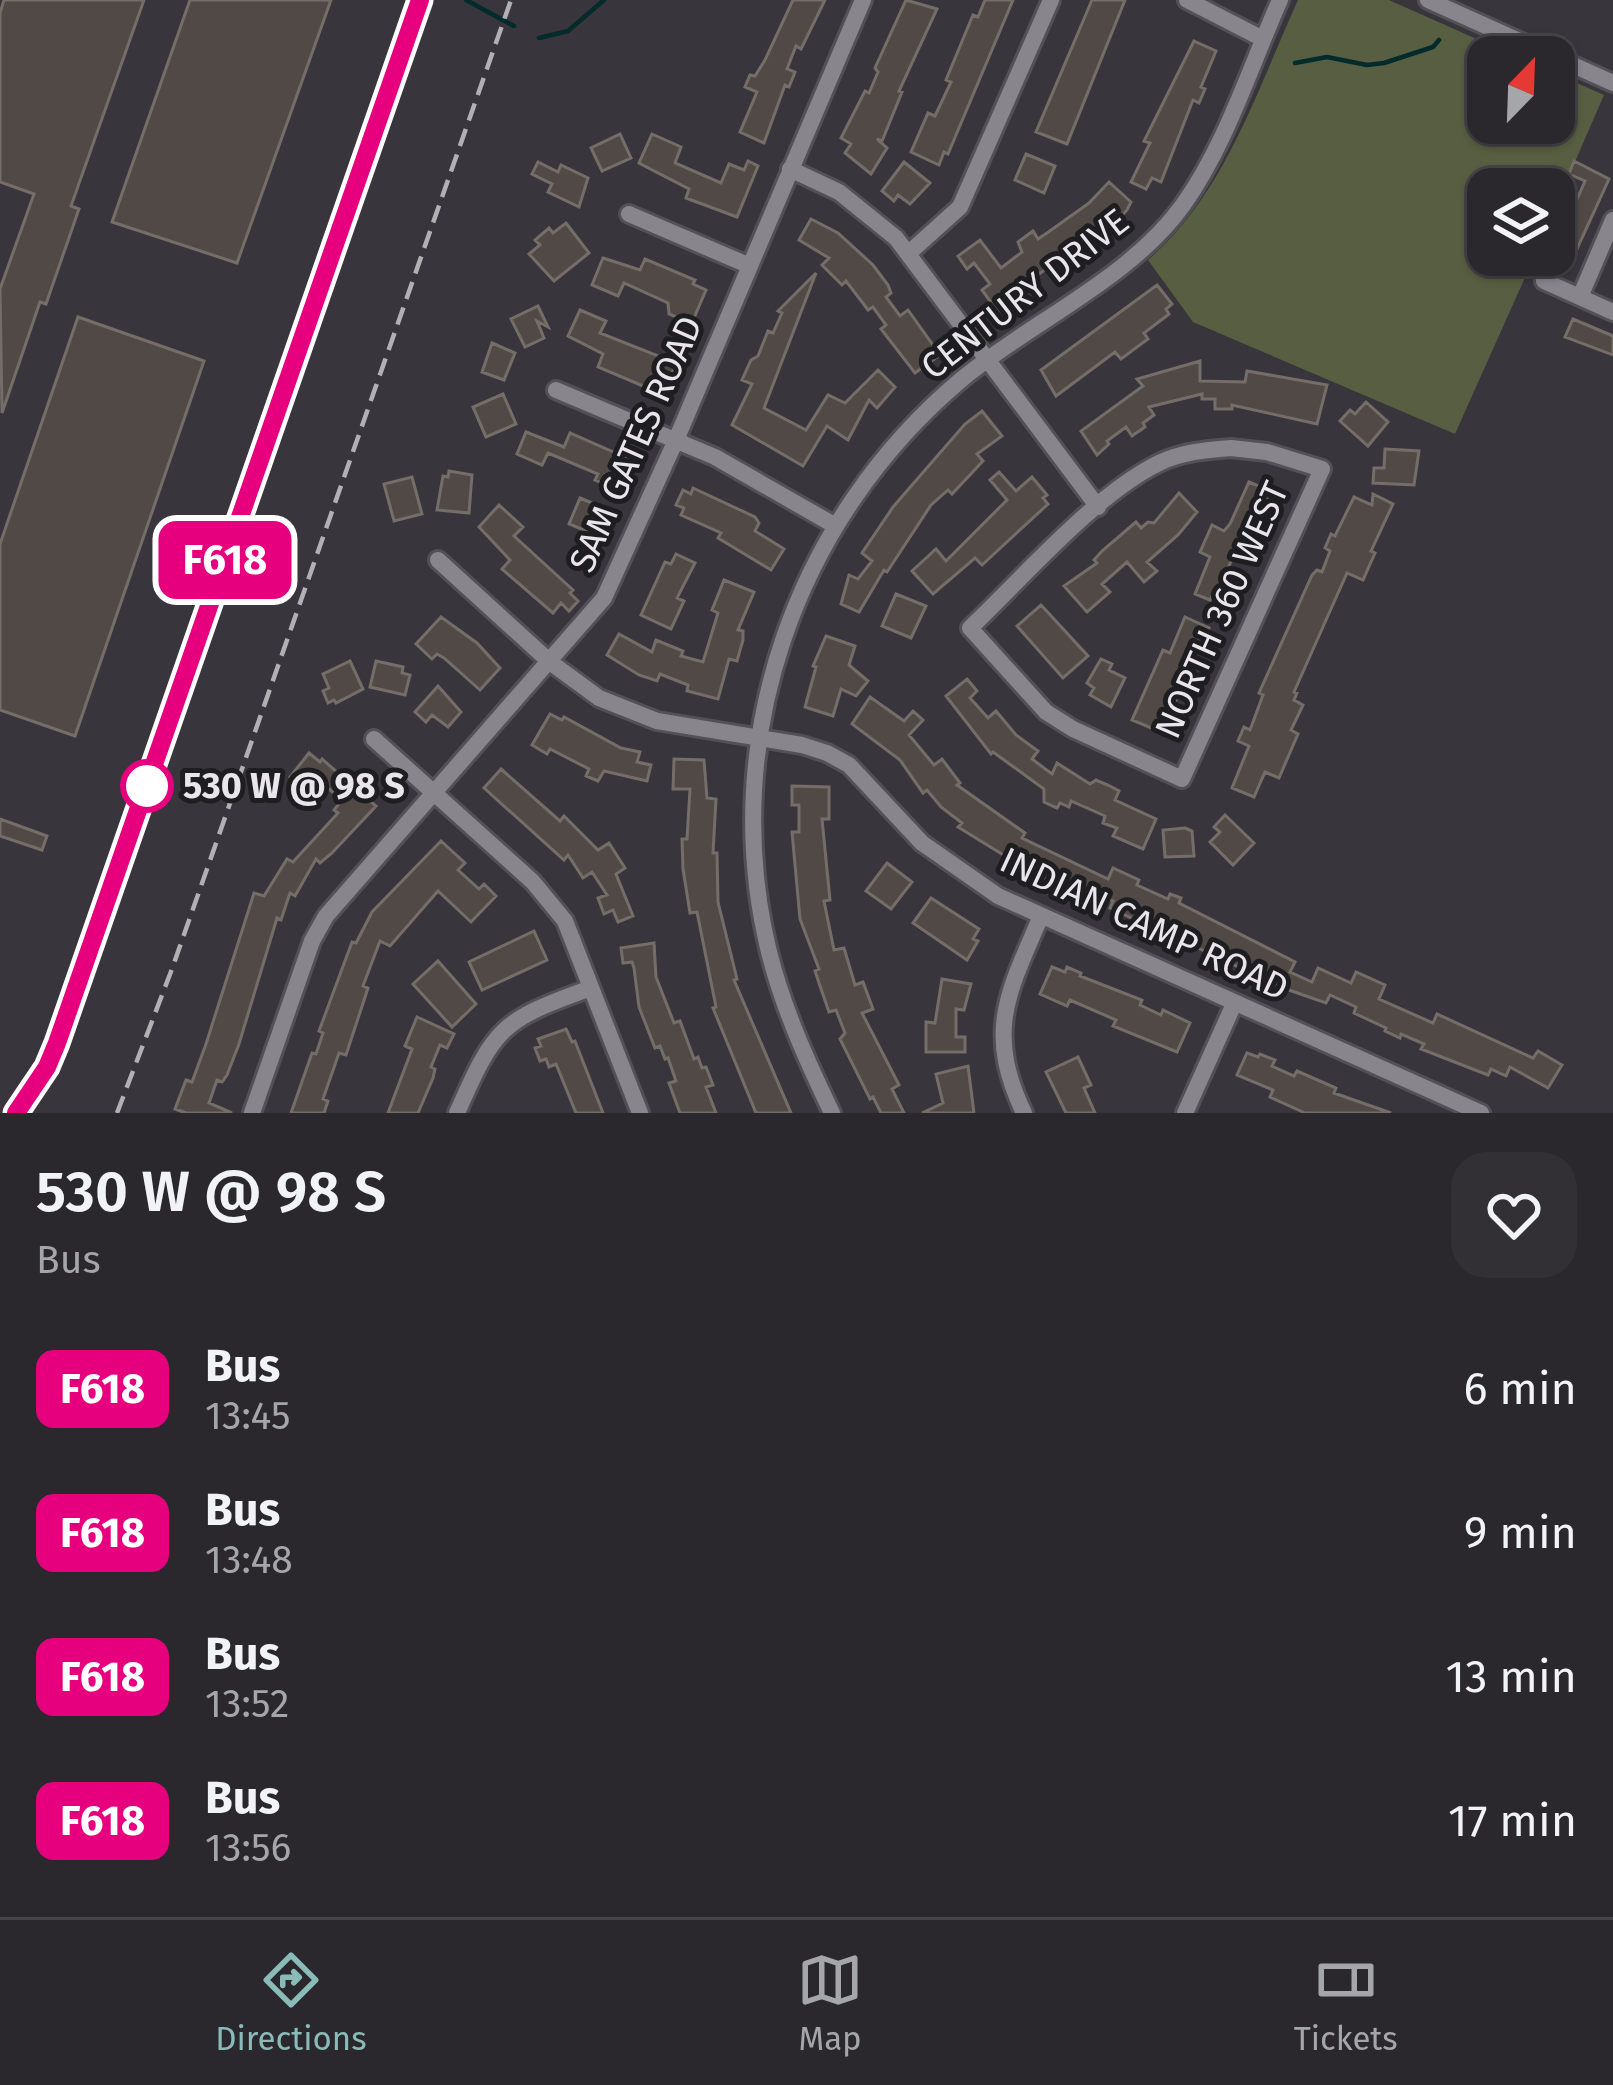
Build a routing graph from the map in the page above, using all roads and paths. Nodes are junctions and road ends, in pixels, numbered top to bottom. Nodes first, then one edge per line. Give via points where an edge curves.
1 (420, 0) edge
2 (863, 0) edge
3 (1051, 0) edge
4 (1187, 0) edge
5 (1280, 0) edge
6 (1428, 0) edge
7 (1263, 39) junction
8 (1613, 82) edge
9 (790, 169) junction
10 (629, 214) dead end
11 (1613, 220) edge
12 (909, 254) junction
13 (749, 266) junction
14 (1544, 281) dead end
15 (1580, 297) junction
16 (1613, 312) edge
17 (986, 361) junction
18 (556, 390) dead end
19 (676, 440) junction
20 (1098, 506) junction
21 (834, 525) junction
22 (438, 560) dead end
23 (550, 662) junction
24 (759, 738) junction
25 (374, 739) dead end
26 (435, 793) junction
27 (1041, 916) junction
28 (591, 988) junction
29 (1234, 1004) junction
30 (16, 1113) edge
31 (252, 1113) edge
32 (457, 1113) edge
33 (640, 1113) edge
34 (832, 1113) edge
35 (1024, 1113) edge
36 (1185, 1113) edge
37 (1481, 1113) edge

1 - 30 street via 61,1031
2 - 9 street, SAM GATES ROAD
3 - 12 street via 960,207
4 - 7 street
5 - 7 street, CENTURY DRIVE
6 - 8 street
7 - 17 street, CENTURY DRIVE via 1207,165 1146,248
9 - 12 street via 870,214
9 - 13 street, SAM GATES ROAD
10 - 13 street
11 - 15 street
12 - 17 street
13 - 19 street, SAM GATES ROAD
14 - 15 street
15 - 16 street
17 - 20 street
17 - 21 street, CENTURY DRIVE via 911,428
18 - 19 street
19 - 21 street
19 - 23 street, SAM GATES ROAD via 604,598
20 - 20 street, NORTH 360 WEST via 970,628 1046,712 1182,779 1322,469 1267,452 1198,450 1160,462
21 - 24 street, CENTURY DRIVE via 792,610
22 - 23 street, INDIAN CAMP ROAD
23 - 24 street, INDIAN CAMP ROAD via 630,712
23 - 26 street, SAM GATES ROAD
24 - 27 street, INDIAN CAMP ROAD via 849,765 957,871
24 - 34 street, CENTURY DRIVE via 753,839 765,935 785,1007
25 - 26 street
26 - 28 street via 551,901
26 - 31 street, SAM GATES ROAD via 326,916
27 - 29 street, INDIAN CAMP ROAD
27 - 35 street via 1002,1019 1007,1071
28 - 32 street via 502,1028
28 - 33 street
29 - 36 street
29 - 37 street, INDIAN CAMP ROAD

